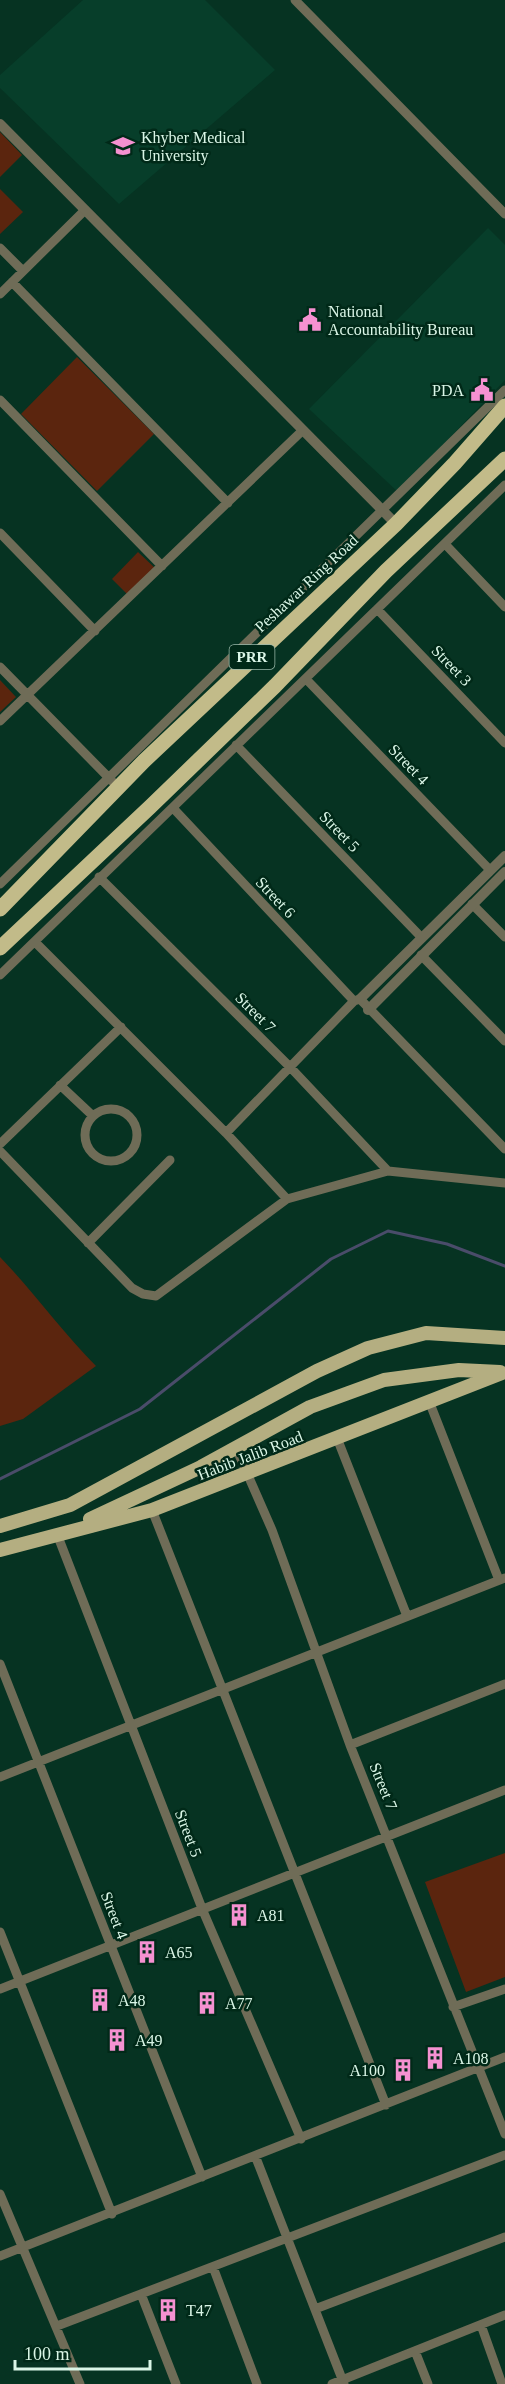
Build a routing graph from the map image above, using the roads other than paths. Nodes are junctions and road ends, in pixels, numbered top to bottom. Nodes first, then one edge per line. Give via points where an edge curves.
1 (295, 0) edge
2 (0, 124) edge
3 (505, 198) edge
4 (497, 206) junction
5 (85, 210) junction
6 (505, 214) edge
7 (0, 248) edge
8 (23, 271) junction
9 (12, 282) junction
10 (0, 294) edge
11 (505, 390) edge
12 (0, 400) edge
13 (505, 406) edge
14 (303, 430) junction
15 (505, 459) edge
16 (505, 485) edge
17 (228, 502) junction
18 (382, 511) junction
19 (396, 524) junction
20 (0, 533) edge
21 (445, 543) junction
22 (162, 566) junction
23 (505, 607) edge
24 (377, 609) junction
25 (95, 631) junction
26 (0, 667) edge
27 (306, 679) junction
28 (27, 695) junction
29 (0, 721) edge
30 (505, 743) edge
31 (236, 745) junction
32 (113, 783) junction
33 (173, 808) junction
34 (505, 856) edge
35 (490, 870) junction
36 (505, 872) edge
37 (99, 877) junction
38 (0, 884) edge
39 (472, 904) junction
40 (0, 909) edge
41 (505, 937) edge
42 (422, 938) junction
43 (35, 942) junction
44 (0, 948) edge
45 (421, 955) junction
46 (0, 975) edge
47 (357, 1000) junction
48 (368, 1010) junction
49 (121, 1027) junction
50 (505, 1041) edge
51 (290, 1067) junction
52 (60, 1085) junction
53 (93, 1116) junction
54 (226, 1133) junction
55 (0, 1144) edge
56 (505, 1149) edge
57 (0, 1152) edge
58 (170, 1160) dead end
59 (388, 1172) junction
60 (505, 1184) edge
61 (287, 1199) junction
62 (88, 1243) junction
63 (505, 1338) edge
64 (504, 1373) edge
65 (429, 1401) junction
66 (337, 1438) junction
67 (236, 1448) junction
68 (248, 1474) junction
69 (83, 1497) junction
70 (152, 1510) junction
71 (96, 1516) junction
72 (0, 1526) edge
73 (57, 1534) junction
74 (0, 1550) edge
75 (502, 1579) edge
76 (407, 1616) junction
77 (316, 1652) junction
78 (0, 1664) edge
79 (505, 1684) edge
80 (221, 1689) junction
81 (130, 1726) junction
82 (350, 1745) junction
83 (39, 1763) junction
84 (0, 1777) edge
85 (505, 1790) edge
86 (388, 1836) junction
87 (293, 1872) junction
88 (203, 1911) junction
89 (0, 1932) edge
90 (112, 1946) junction
91 (21, 1982) junction
92 (0, 1989) edge
93 (505, 1989) edge
94 (453, 2007) junction
95 (505, 2057) edge
96 (478, 2068) junction
97 (386, 2105) junction
98 (505, 2134) edge
99 (302, 2139) junction
100 (505, 2155) edge
101 (256, 2158) junction
102 (202, 2177) junction
103 (0, 2194) edge
104 (112, 2214) junction
105 (505, 2237) edge
106 (287, 2238) junction
107 (22, 2248) junction
108 (0, 2256) edge
109 (213, 2267) junction
110 (141, 2294) junction
111 (315, 2309) junction
112 (505, 2316) edge
113 (481, 2325) junction
114 (57, 2326) junction
115 (415, 2351) junction
116 (343, 2382) edge
117 (80, 2384) edge
118 (176, 2384) edge
119 (257, 2384) edge
120 (332, 2384) edge
121 (428, 2384) edge
122 (502, 2384) edge

1 - 4 street
2 - 5 street
3 - 4 street
4 - 6 street
5 - 8 street
5 - 14 street
7 - 8 street
8 - 9 street
9 - 10 street
9 - 17 street
11 - 18 street
12 - 22 street
13 - 19 highway, Peshawar Ring Road / PRR
14 - 17 street
14 - 18 street
15 - 44 highway, PRR via 386,571 157,801
16 - 21 street
17 - 22 street
18 - 19 street
18 - 32 street
19 - 32 highway, Peshawar Ring Road / PRR
20 - 25 street
21 - 23 street
21 - 24 street
22 - 25 street
24 - 27 street
24 - 30 street, Street 3
25 - 28 street
26 - 28 street
27 - 31 street
27 - 35 street, Street 4
28 - 29 street
28 - 32 street
31 - 33 street
31 - 42 street, Street 5
32 - 38 street
32 - 40 highway, Peshawar Ring Road / PRR
33 - 37 street
33 - 47 street, Street 6
34 - 35 street
35 - 42 street
36 - 39 street
37 - 43 street
37 - 51 street, Street 7
39 - 41 street
39 - 45 street
42 - 47 street
43 - 46 street
43 - 49 street
45 - 48 street
45 - 50 street
47 - 48 street, Street 6
47 - 51 street
48 - 56 street, Street 6
49 - 52 street
49 - 54 street
51 - 54 street
51 - 59 street, Street 7
52 - 53 street
52 - 55 street
53 - 53 street via 85,1130 93,1153 117,1160 131,1151 137,1135 132,1119 117,1109
54 - 61 street
57 - 62 street
58 - 62 street
59 - 60 street
59 - 61 street
61 - 62 street via 156,1296 132,1288
63 - 69 main road via 426,1334 368,1348 307,1376
64 - 65 main road, Habib Jalib Road
64 - 67 main road via 459,1370 384,1380 310,1407
65 - 66 main road, Habib Jalib Road
65 - 75 street
66 - 68 main road, Habib Jalib Road
66 - 76 street
67 - 68 street, Street 7
67 - 71 main road
68 - 70 main road, Habib Jalib Road
68 - 77 street, Street 7
69 - 71 main road
69 - 72 main road via 70,1505
70 - 73 main road, Habib Jalib Road
70 - 80 street
71 - 73 main road
73 - 74 main road, Habib Jalib Road
73 - 81 street, Street 5
75 - 76 street
76 - 77 street
77 - 80 street
77 - 82 street, Street 7
78 - 83 street, Street 4
79 - 82 street
80 - 81 street
80 - 87 street
81 - 83 street
81 - 88 street, Street 5
82 - 86 street, Street 7
83 - 84 street
83 - 90 street, Street 4
85 - 86 street
86 - 87 street
86 - 94 street, Street 7
87 - 88 street
87 - 97 street
88 - 90 street
88 - 99 street, Street 5
89 - 91 street
90 - 91 street
90 - 102 street, Street 4
91 - 92 street
91 - 104 street
93 - 94 street
94 - 96 street, Street 7
95 - 96 street
96 - 97 street
96 - 98 street, Street 7
97 - 99 street
99 - 101 street
100 - 106 street
101 - 102 street
101 - 106 street
102 - 104 street
103 - 107 street
104 - 107 street
105 - 111 street
106 - 109 street
106 - 111 street
107 - 108 street
107 - 114 street
109 - 110 street
109 - 119 street
110 - 114 street
110 - 118 street
111 - 116 street
112 - 113 street
113 - 115 street
113 - 122 street
114 - 117 street
115 - 116 street
115 - 121 street
116 - 120 street

